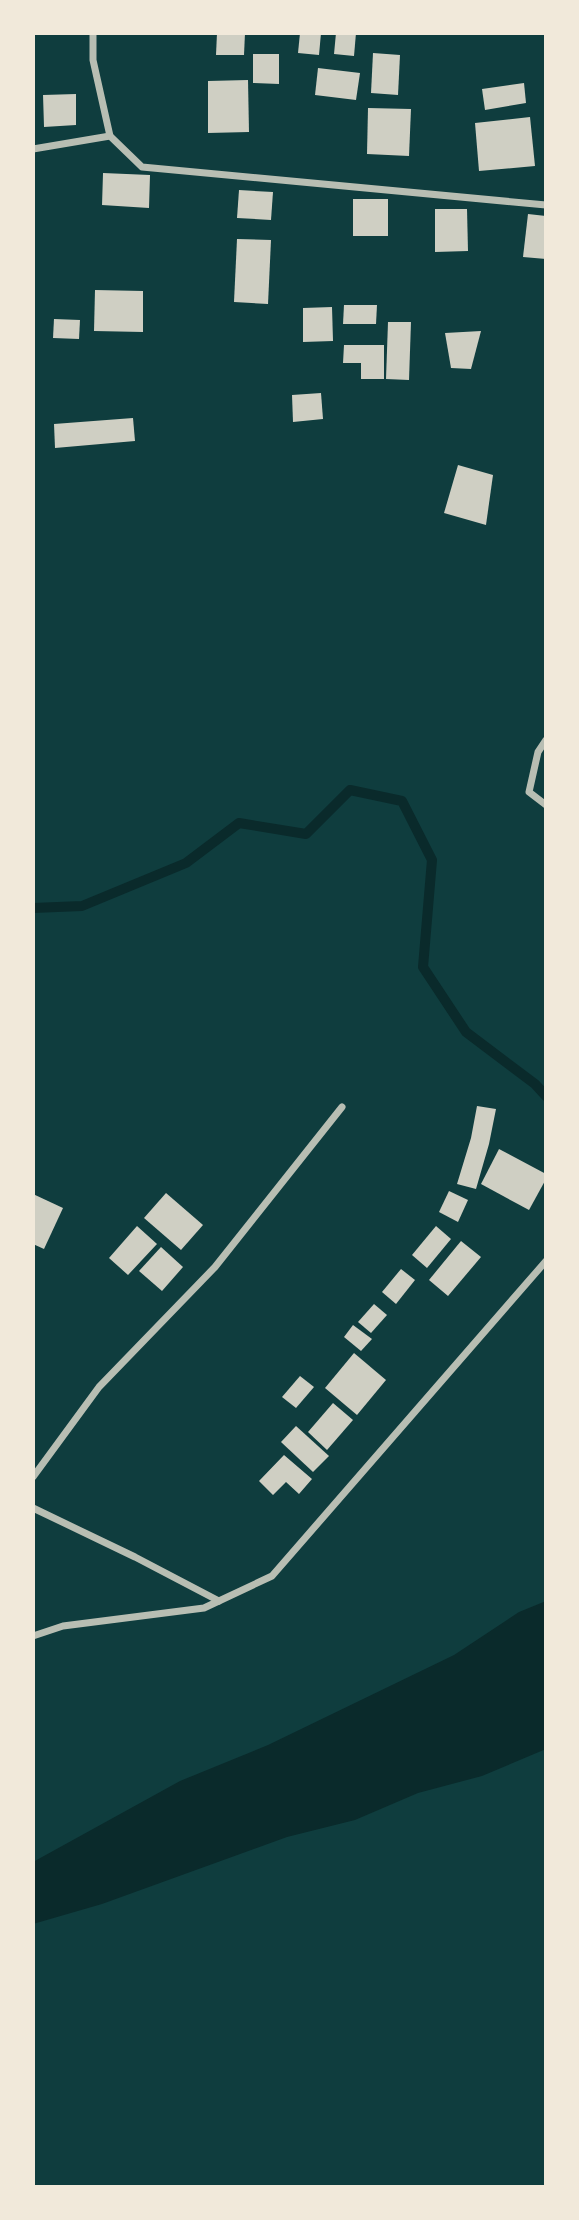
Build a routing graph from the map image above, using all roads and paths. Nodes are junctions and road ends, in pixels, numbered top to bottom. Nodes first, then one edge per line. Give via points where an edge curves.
1 (93, 33) edge
2 (110, 135) junction
3 (33, 149) edge
4 (546, 205) edge
5 (546, 740) edge
6 (546, 805) edge
7 (342, 1107) dead end
8 (546, 1261) edge
9 (33, 1477) edge
10 (33, 1508) edge
11 (219, 1601) junction
12 (33, 1636) edge

1 - 2 street via 93,60
2 - 3 street
2 - 4 street via 142,167
5 - 6 street via 538,752 529,792
7 - 9 street via 215,1267 99,1387
8 - 11 street via 272,1576
10 - 11 street
11 - 12 street via 204,1608 63,1626

